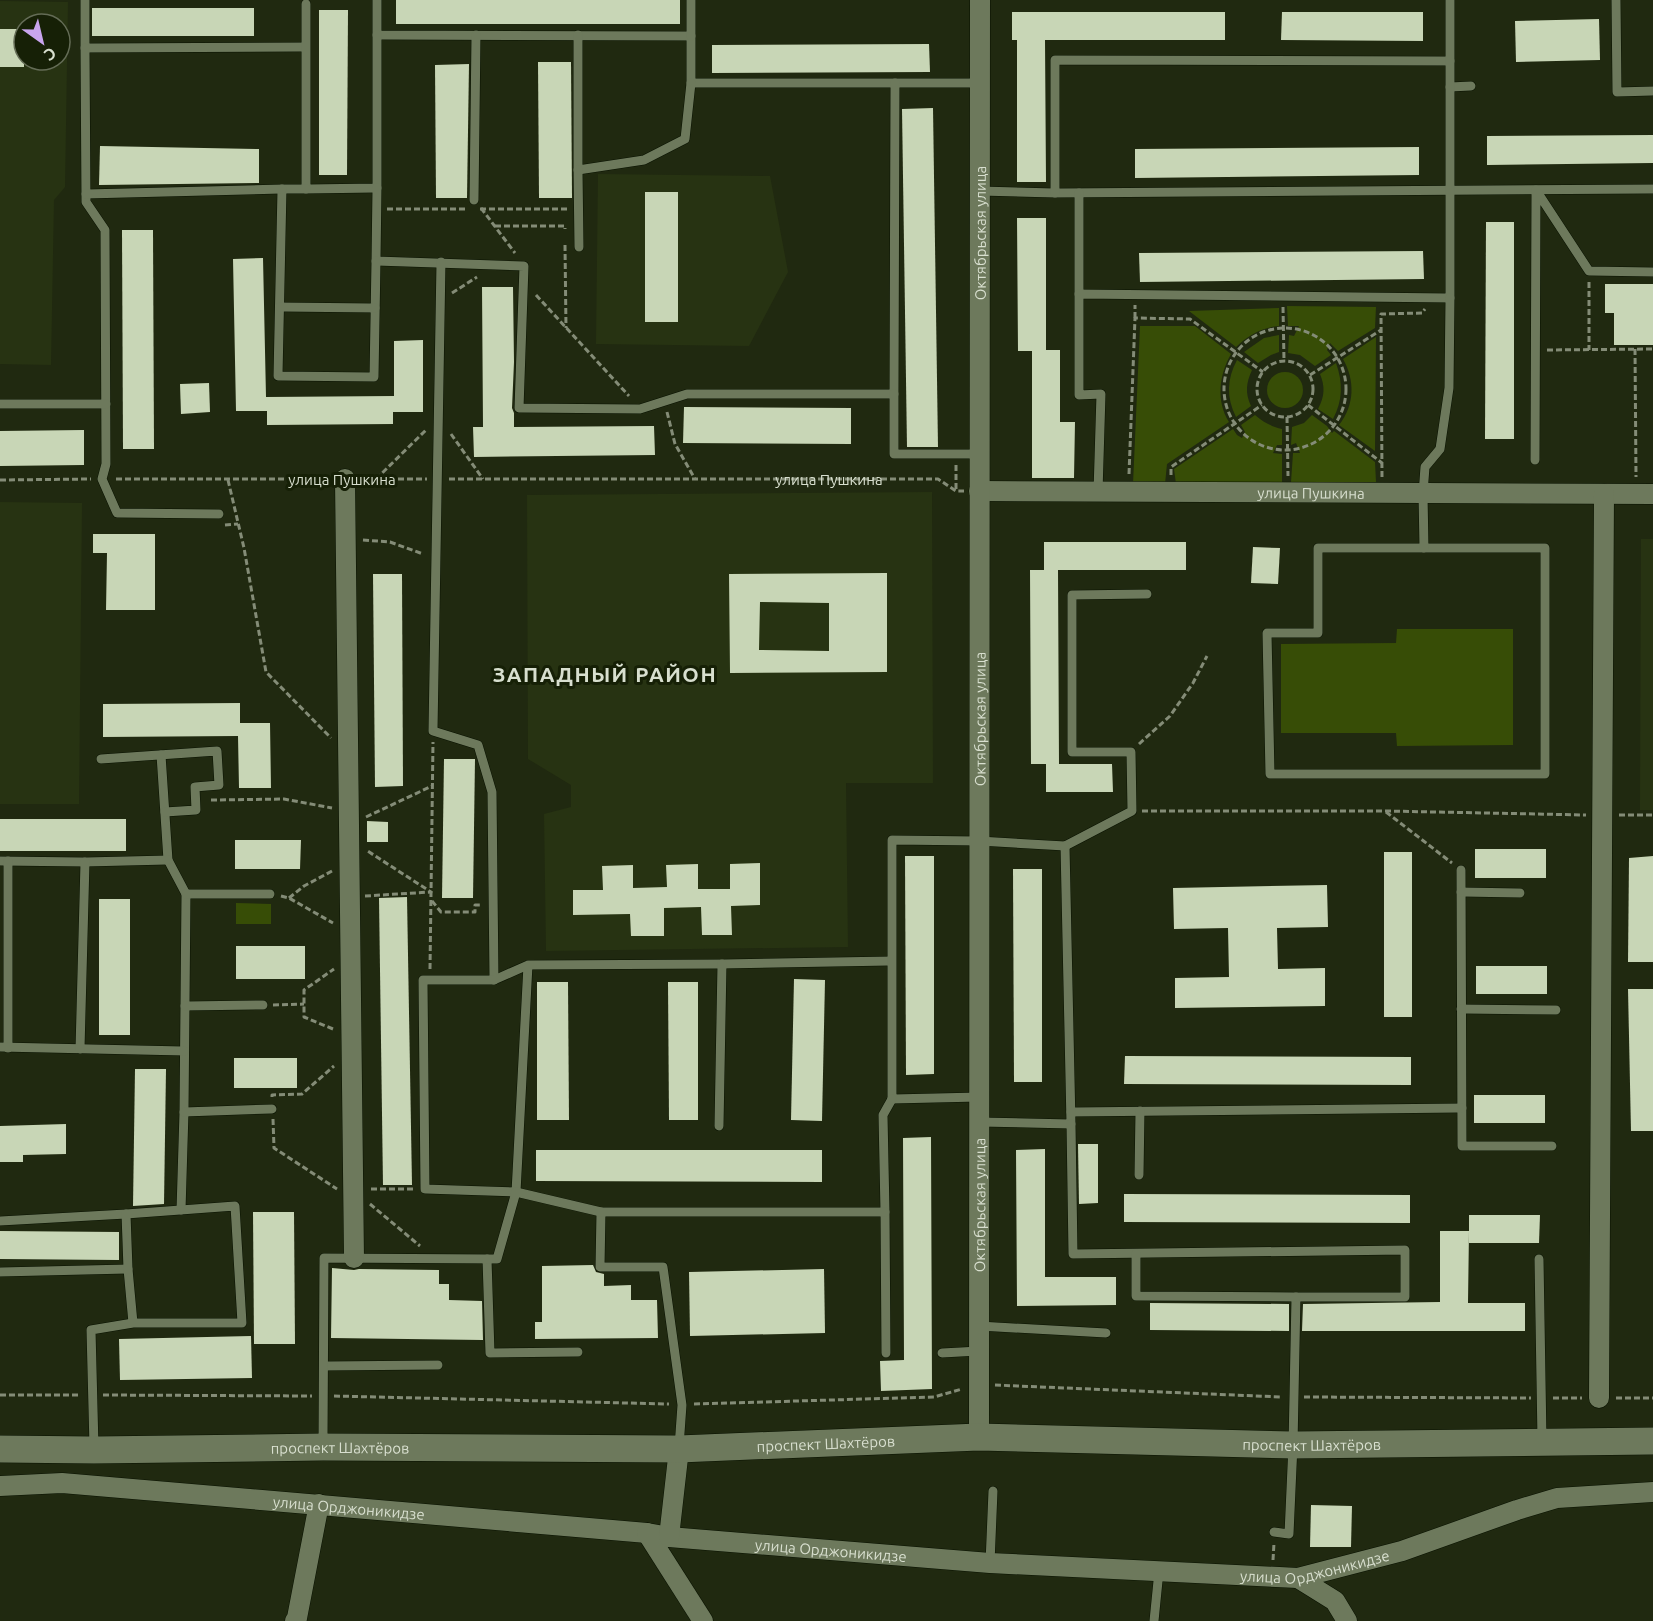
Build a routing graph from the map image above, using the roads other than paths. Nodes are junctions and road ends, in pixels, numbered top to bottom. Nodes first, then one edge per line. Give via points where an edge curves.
1 (85, 0) edge
2 (377, 0) edge
3 (692, 0) edge
4 (980, 0) edge
5 (1450, 0) edge
6 (1616, 0) edge
7 (306, 4) dead end
8 (377, 35) junction
9 (476, 35) junction
10 (578, 35) junction
11 (691, 36) junction
12 (305, 47) junction
13 (85, 48) junction
14 (1450, 61) junction
15 (691, 83) junction
16 (895, 83) junction
17 (980, 84) junction
18 (1471, 86) dead end
19 (1450, 87) junction
20 (1653, 91) edge
21 (578, 170) junction
22 (377, 188) junction
23 (282, 189) junction
24 (306, 189) junction
25 (1653, 189) edge
26 (1450, 190) junction
27 (1536, 190) junction
28 (980, 191) junction
29 (1079, 192) junction
30 (1055, 193) junction
31 (86, 194) junction
32 (474, 200) road end
33 (579, 247) dead end
34 (376, 261) junction
35 (441, 262) junction
36 (1653, 272) edge
37 (1079, 294) junction
38 (1450, 298) junction
39 (279, 307) junction
40 (375, 308) junction
41 (894, 394) junction
42 (0, 404) edge
43 (106, 404) junction
44 (980, 454) junction
45 (1535, 460) dead end
46 (345, 479) road end
47 (980, 492) junction
48 (1098, 492) junction
49 (1423, 494) junction
50 (1604, 494) junction
51 (1645, 494) edge
52 (219, 514) dead end
53 (1424, 548) junction
54 (1147, 594) dead end
55 (161, 755) junction
56 (101, 759) dead end
57 (165, 812) junction
58 (979, 841) junction
59 (1065, 846) junction
60 (168, 860) junction
61 (4, 861) edge
62 (85, 862) junction
63 (1461, 870) road end
64 (1461, 892) junction
65 (1520, 893) dead end
66 (186, 894) junction
67 (270, 894) road end
68 (891, 961) junction
69 (722, 964) junction
70 (528, 965) junction
71 (494, 980) junction
72 (264, 1005) road end
73 (185, 1006) junction
74 (1461, 1009) junction
75 (1556, 1010) dead end
76 (4, 1048) edge
77 (80, 1049) junction
78 (184, 1052) junction
79 (979, 1097) junction
80 (892, 1099) junction
81 (1462, 1108) junction
82 (272, 1109) road end
83 (1140, 1111) junction
84 (184, 1112) junction
85 (1071, 1112) junction
86 (979, 1122) junction
87 (1071, 1125) junction
88 (719, 1126) dead end
89 (1552, 1146) dead end
90 (1139, 1175) dead end
91 (516, 1192) junction
92 (181, 1210) junction
93 (601, 1212) junction
94 (885, 1212) junction
95 (126, 1214) junction
96 (0, 1221) edge
97 (1136, 1254) junction
98 (354, 1258) junction
99 (487, 1259) junction
100 (1539, 1259) dead end
101 (128, 1269) junction
102 (0, 1272) edge
103 (1296, 1297) junction
104 (133, 1323) junction
105 (979, 1326) junction
106 (1106, 1333) dead end
107 (979, 1351) junction
108 (578, 1352) dead end
109 (885, 1353) dead end
110 (942, 1353) dead end
111 (438, 1365) dead end
112 (324, 1366) junction
113 (1599, 1398) road end
114 (979, 1437) junction
115 (1653, 1441) edge
116 (1542, 1443) junction
117 (1293, 1445) junction
118 (323, 1446) junction
119 (0, 1449) edge
120 (679, 1449) junction
121 (94, 1450) junction
122 (0, 1486) edge
123 (993, 1491) dead end
124 (1653, 1492) edge
125 (319, 1504) junction
126 (647, 1533) junction
127 (1274, 1535) road end
128 (669, 1537) junction
129 (990, 1563) junction
130 (1160, 1571) junction
131 (1298, 1578) junction
132 (295, 1621) edge
133 (703, 1621) edge
134 (1154, 1621) edge
135 (1347, 1621) edge

1 - 13 lane
2 - 8 lane
3 - 11 lane
4 - 17 street, Октябрьская улица
5 - 14 lane
6 - 20 lane via 1617,92
7 - 12 lane
8 - 9 lane
8 - 22 lane
9 - 10 lane
9 - 32 lane
10 - 11 lane
10 - 21 lane
11 - 15 lane
12 - 13 lane
12 - 24 lane
13 - 31 lane
14 - 19 lane
14 - 30 lane via 1055,60
15 - 16 lane
15 - 21 lane via 685,139 644,160
16 - 17 lane
16 - 41 lane
17 - 28 street, Октябрьская улица
18 - 19 lane
19 - 26 lane
21 - 33 lane
22 - 24 lane
22 - 34 lane
23 - 24 lane
23 - 31 lane
23 - 39 lane
25 - 27 lane
26 - 27 lane
26 - 29 lane
26 - 38 lane
27 - 36 lane via 1589,271
27 - 45 lane
28 - 30 lane
28 - 44 street, Октябрьская улица
29 - 30 lane
29 - 37 lane
31 - 43 lane via 86,202 105,230
34 - 35 lane
34 - 40 lane
35 - 41 lane via 524,266 519,408 640,409 687,394
35 - 71 lane via 433,731 478,745 492,792
37 - 38 lane
37 - 48 lane via 1079,394 1101,394
38 - 49 lane via 1449,388 1440,449 1425,467
39 - 40 lane
39 - 40 lane via 278,376 374,377
41 - 44 lane via 894,454
42 - 43 lane
43 - 52 lane via 106,464 102,480 117,513
44 - 47 street, Октябрьская улица
46 - 98 street
47 - 48 street, улица Пушкина
47 - 58 street, Октябрьская улица
48 - 49 street, улица Пушкина
49 - 50 street, улица Пушкина
49 - 53 lane
50 - 51 street, улица Пушкина
50 - 113 street
53 - 53 lane via 1318,548 1318,633 1267,633 1270,774 1545,774 1545,548
54 - 59 lane via 1072,595 1072,752 1131,752 1132,811
55 - 56 lane
55 - 57 lane
55 - 57 lane via 217,752 219,786 195,787 196,810
57 - 60 lane
58 - 59 lane
58 - 68 lane via 892,840
58 - 79 street, Октябрьская улица
59 - 85 lane
60 - 62 lane
60 - 66 lane
61 - 62 lane
61 - 76 lane
62 - 77 lane
63 - 64 lane
64 - 65 lane
64 - 74 lane
66 - 67 lane
66 - 73 lane
68 - 69 lane
68 - 80 lane
69 - 70 lane
69 - 88 lane
70 - 71 lane
70 - 91 lane
71 - 91 lane via 423,980 425,1189
72 - 73 lane
73 - 78 lane
74 - 75 lane
74 - 81 lane
76 - 77 lane
77 - 78 lane
78 - 84 lane
79 - 80 lane
79 - 86 street, Октябрьская улица
80 - 94 lane via 883,1115
81 - 83 lane
81 - 89 lane via 1462,1146
82 - 84 lane
83 - 85 lane
83 - 90 lane
84 - 92 lane
85 - 87 lane
86 - 87 lane
86 - 105 street, Октябрьская улица
87 - 97 lane via 1073,1254
91 - 93 lane
91 - 99 lane via 497,1259
92 - 95 lane
92 - 104 lane via 235,1206 242,1323
93 - 94 lane
93 - 120 lane via 600,1268 663,1267 682,1405
94 - 109 lane
95 - 96 lane
95 - 101 lane
97 - 103 lane via 1136,1296
97 - 103 lane via 1405,1250 1405,1297
98 - 99 lane
98 - 112 lane via 324,1258
99 - 108 lane via 490,1353
100 - 116 lane
101 - 102 lane
101 - 104 lane
103 - 117 lane
104 - 121 lane via 91,1330
105 - 106 lane
105 - 107 street, Октябрьская улица
107 - 110 lane
107 - 114 street, Октябрьская улица
111 - 112 lane
112 - 118 lane
114 - 117 main road, проспект Шахтёров
114 - 120 main road, проспект Шахтёров
115 - 116 main road, проспект Шахтёров
116 - 117 main road, проспект Шахтёров
117 - 127 lane via 1289,1534
118 - 120 main road, проспект Шахтёров
118 - 121 main road, проспект Шахтёров
119 - 121 main road, проспект Шахтёров
120 - 128 street
122 - 125 street, улица Орджоникидзе via 62,1483
123 - 129 lane
124 - 131 street, улица Орджоникидзе via 1557,1498 1402,1551
125 - 126 street, улица Орджоникидзе
125 - 132 street
126 - 128 street, улица Орджоникидзе
126 - 133 street
128 - 129 street, улица Орджоникидзе
129 - 130 street, улица Орджоникидзе
130 - 131 street, улица Орджоникидзе
130 - 134 lane
131 - 135 street via 1335,1600

